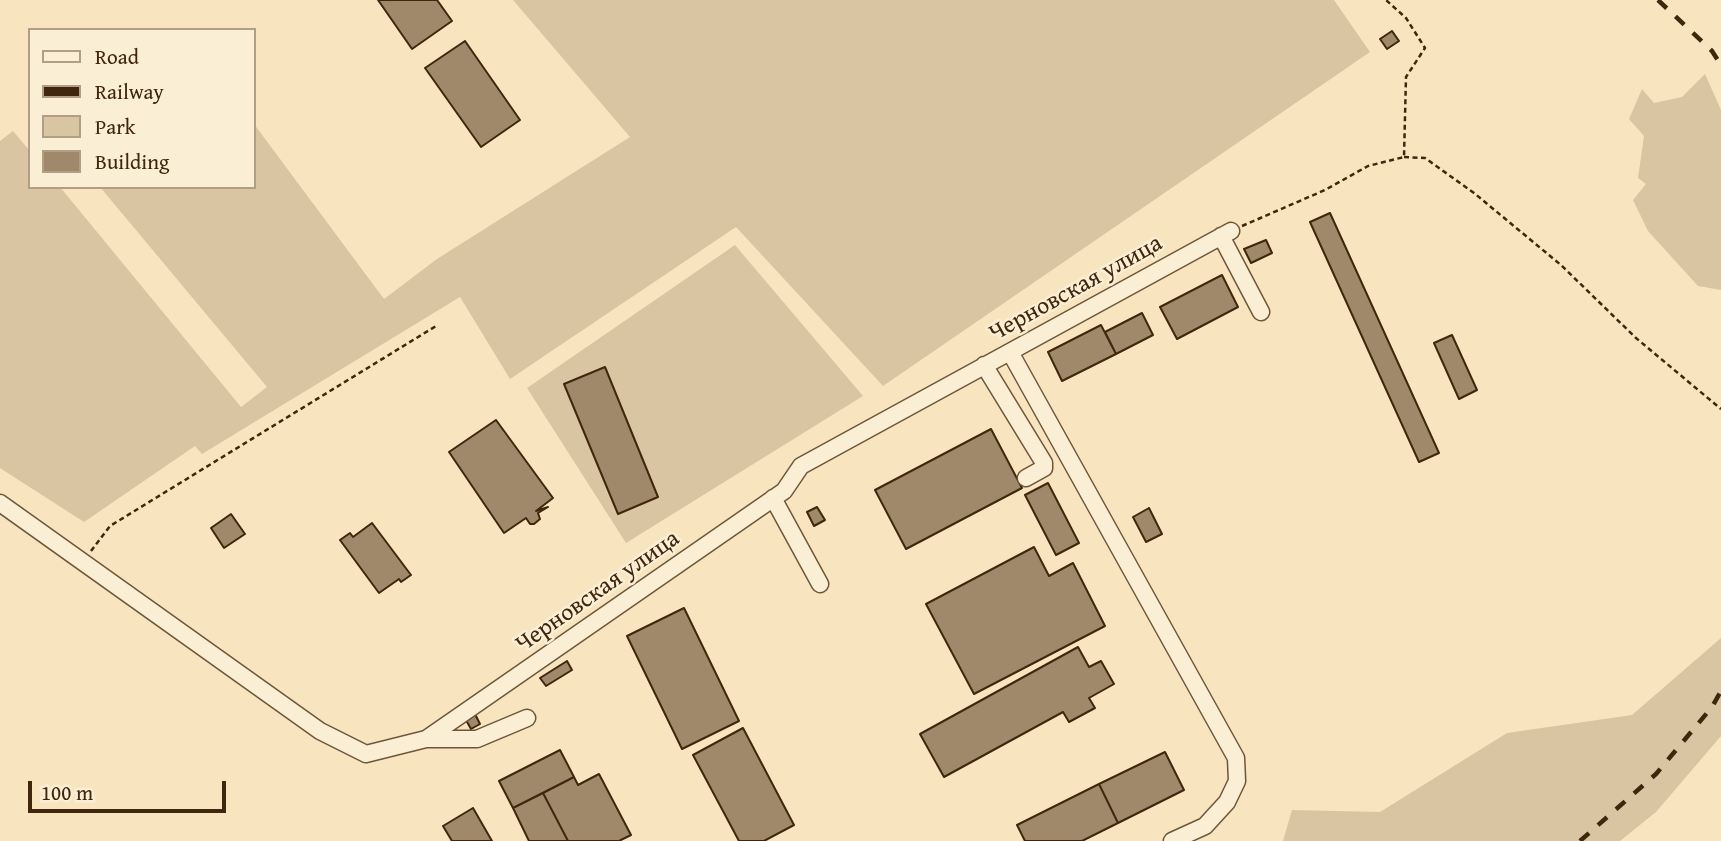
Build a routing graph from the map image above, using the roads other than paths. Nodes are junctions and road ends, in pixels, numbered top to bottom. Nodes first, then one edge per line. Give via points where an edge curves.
1 (1261, 312) dead end
2 (1010, 352) junction
3 (984, 365) junction
4 (1026, 478) dead end
5 (773, 498) junction
6 (0, 503) edge
7 (820, 584) dead end
8 (527, 718) dead end
9 (426, 739) junction
10 (1172, 841) edge

1 - 2 street, Черновская улица via 1226,233
2 - 3 street, Черновская улица
2 - 10 street via 1236,758 1237,781 1227,803 1205,826
3 - 4 street via 1044,463 1044,468
3 - 5 street, Черновская улица via 801,466 784,491
5 - 7 street
5 - 9 street, Черновская улица
6 - 9 street, Черновская улица via 320,731 366,754
8 - 9 street via 477,739

